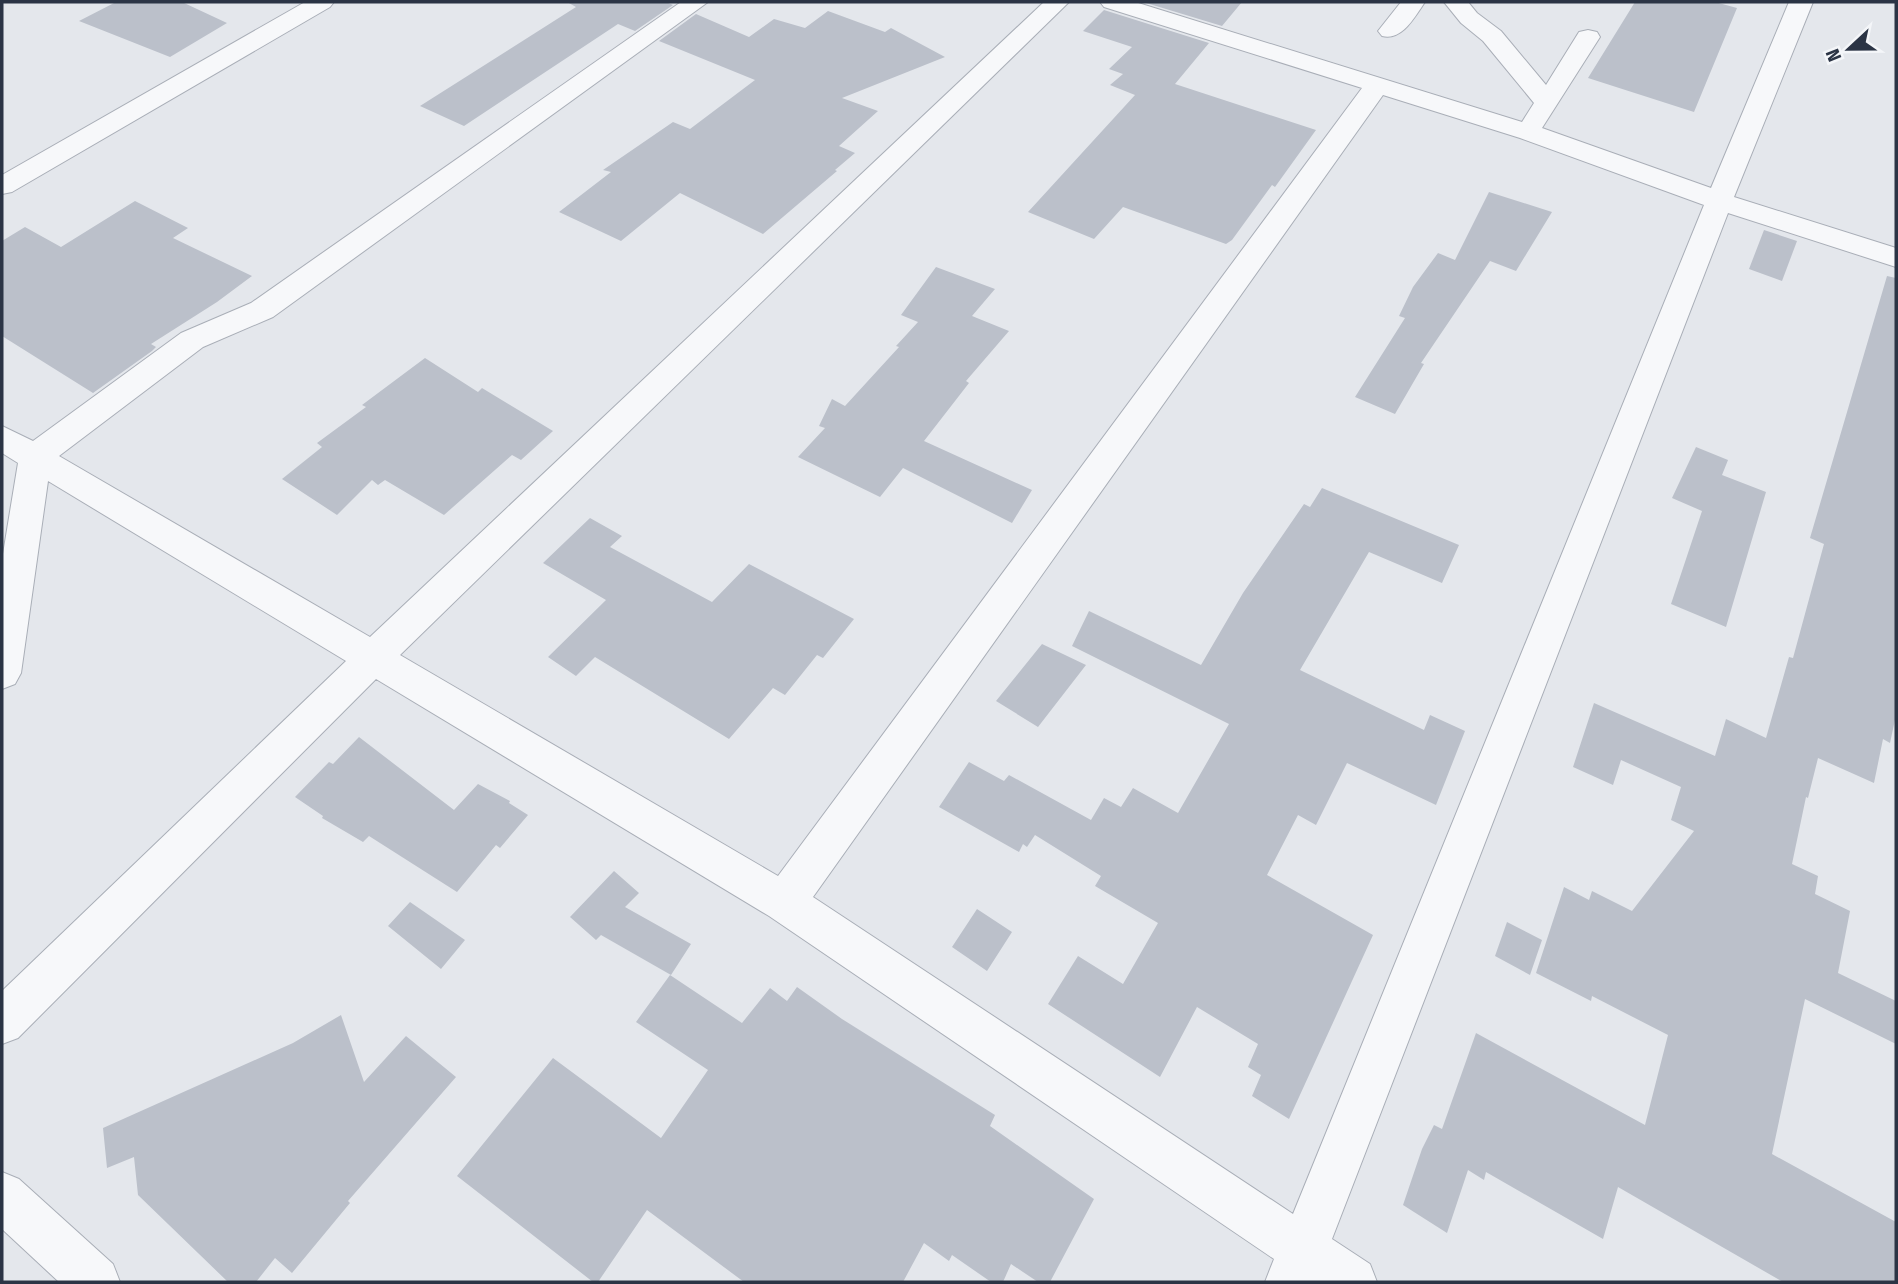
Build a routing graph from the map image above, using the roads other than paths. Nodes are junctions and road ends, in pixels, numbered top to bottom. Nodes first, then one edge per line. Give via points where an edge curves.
1 (322, 2) edge
2 (696, 2) edge
3 (1057, 2) edge
4 (1112, 2) edge
5 (1413, 2) edge
6 (1456, 2) edge
7 (1801, 2) edge
8 (1390, 31) dead end
9 (1588, 37) dead end
10 (1378, 84) junction
11 (1547, 103) junction
12 (1529, 132) junction
13 (2, 186) edge
14 (1719, 201) junction
15 (1896, 258) edge
16 (18, 447) edge
17 (372, 659) junction
18 (2, 673) edge
19 (784, 902) junction
20 (2, 1022) edge
21 (2, 1196) edge
22 (1297, 1267) edge
23 (95, 1282) edge
24 (1352, 1282) edge

1 - 13 street
2 - 16 street via 262,310 192,340
3 - 17 street
4 - 10 street
5 - 8 street
6 - 11 street via 1492,36
7 - 14 street
9 - 11 street
10 - 12 street
10 - 19 street
11 - 12 street
12 - 14 street
14 - 15 street
14 - 22 street
16 - 17 street
16 - 18 street
17 - 19 street
17 - 20 street
19 - 22 street
21 - 23 street
22 - 24 street

